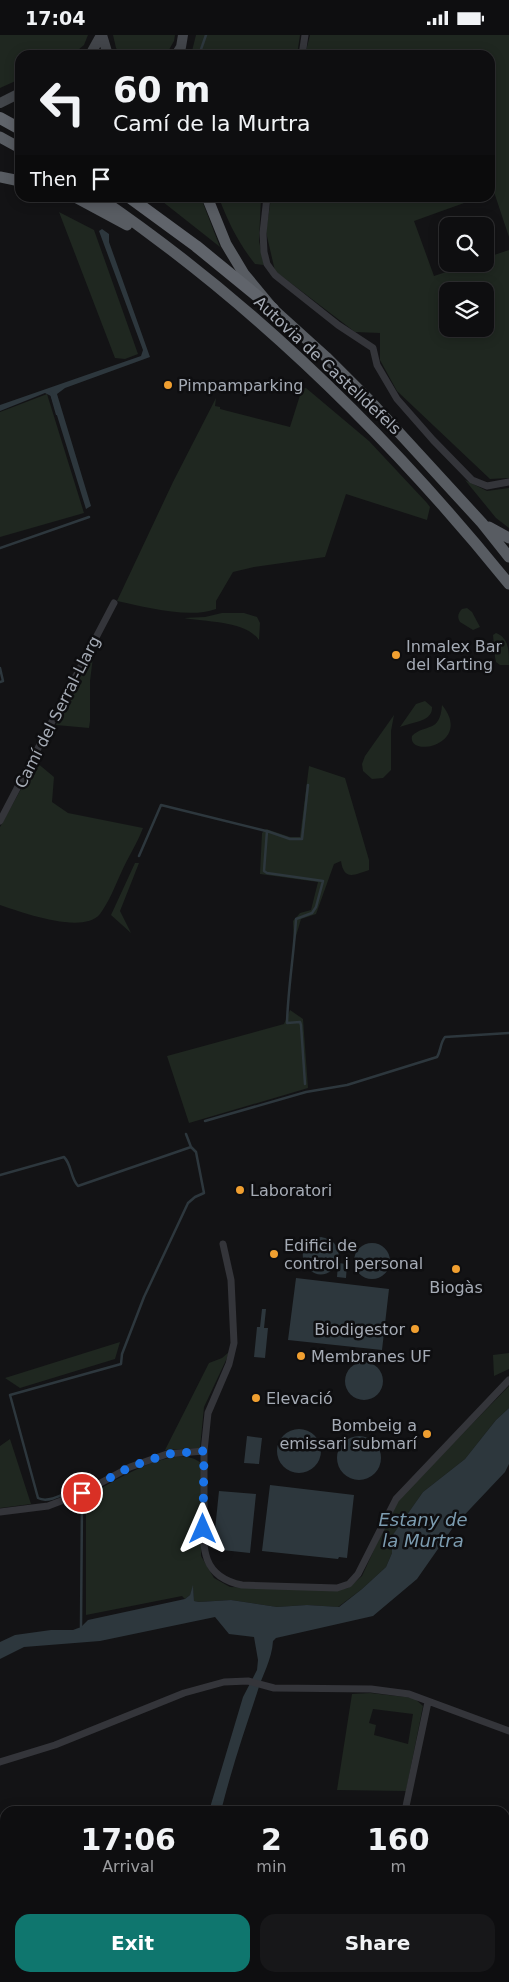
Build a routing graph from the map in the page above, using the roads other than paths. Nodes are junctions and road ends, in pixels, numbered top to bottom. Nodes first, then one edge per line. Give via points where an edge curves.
1 (101, 35) edge
2 (184, 35) edge
3 (305, 35) edge
4 (93, 50) edge
5 (106, 50) edge
6 (179, 50) edge
7 (303, 50) edge
8 (15, 96) edge
9 (0, 103) edge
10 (0, 119) edge
11 (15, 126) edge
12 (0, 137) edge
13 (15, 145) edge
14 (0, 177) edge
15 (15, 180) edge
16 (85, 202) edge
17 (105, 202) edge
18 (136, 202) edge
19 (208, 202) edge
20 (267, 202) edge
21 (161, 242) junction
22 (273, 309) junction
23 (509, 482) edge
24 (482, 523) junction
25 (509, 538) edge
26 (509, 557) edge
27 (509, 584) edge
28 (114, 603) dead end
29 (0, 821) edge
30 (223, 1244) dead end
31 (509, 1380) edge
32 (204, 1451) junction
33 (0, 1512) edge
34 (428, 1703) junction
35 (509, 1731) edge
36 (0, 1762) edge
37 (406, 1806) edge

1 - 4 main road
1 - 5 main road
2 - 6 main road
3 - 7 street
8 - 9 main road
10 - 11 highway
12 - 13 highway
14 - 15 highway
16 - 21 highway
17 - 21 highway, Autovia de Castelldefels
18 - 22 highway, Autovia de Castelldefels
19 - 22 highway via 226,244 244,274
20 - 23 street via 264,252 275,275 373,348 376,365 397,399 472,479 487,486
21 - 27 highway, Autovia de Castelldefels via 244,308 359,415 458,521
22 - 24 highway, Autovia de Castelldefels via 371,402
24 - 25 highway
24 - 26 highway, Autovia de Castelldefels
28 - 29 street, Camí del Serral-Llarg
30 - 32 street via 231,1280 234,1343 229,1364 208,1413
31 - 32 street via 396,1499 358,1574 349,1584 338,1588 242,1585 220,1577 210,1565 203,1548
32 - 33 street via 167,1454 130,1467 82,1493 48,1506
34 - 35 street
34 - 36 street via 409,1694 375,1690 291,1689 248,1681 224,1682 184,1693 55,1745
34 - 37 street

